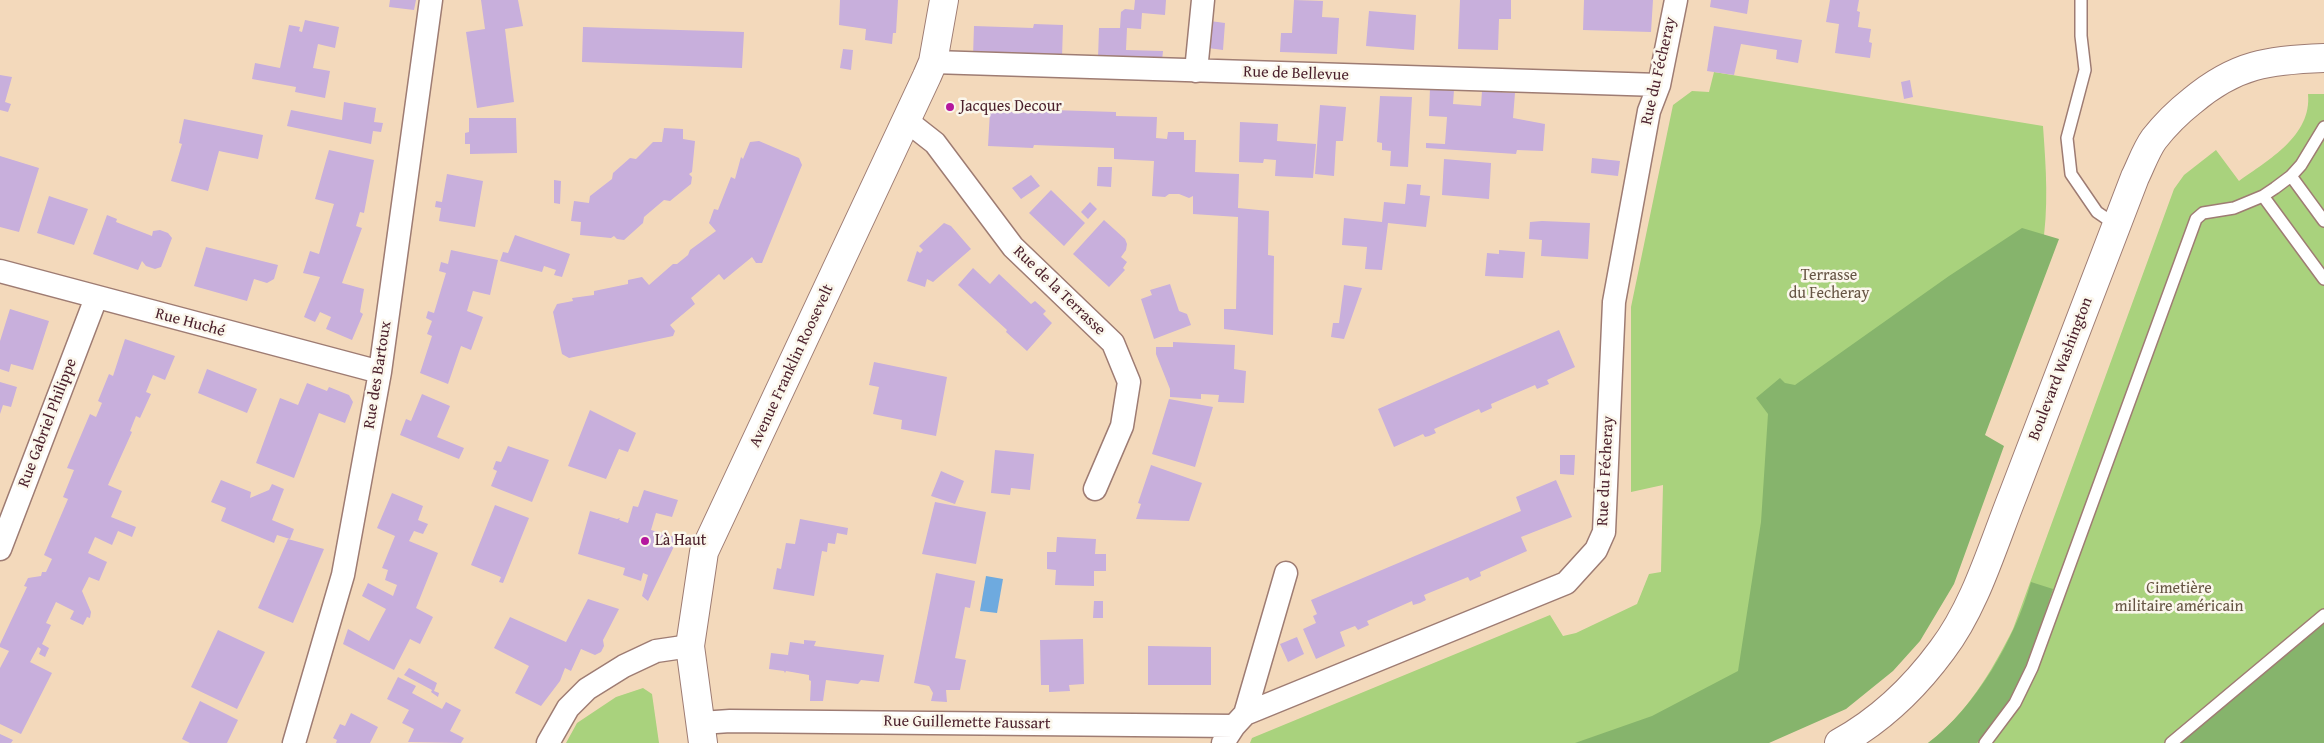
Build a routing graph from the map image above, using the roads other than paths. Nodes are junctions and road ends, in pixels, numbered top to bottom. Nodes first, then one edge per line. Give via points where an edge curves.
1 (431, 0) edge
2 (944, 0) edge
3 (1203, 0) edge
4 (1676, 0) edge
5 (2081, 0) edge
6 (2324, 58) edge
7 (933, 62) junction
8 (1196, 71) junction
9 (1659, 85) junction
10 (907, 121) junction
11 (2324, 126) edge
12 (2291, 176) junction
13 (2263, 196) junction
14 (2324, 221) edge
15 (2116, 225) junction
16 (0, 271) edge
17 (2324, 279) edge
18 (96, 298) junction
19 (380, 372) junction
20 (1095, 489) dead end
21 (0, 549) edge
22 (1286, 573) dead end
23 (2324, 615) edge
24 (690, 646) junction
25 (1234, 728) edge
26 (702, 733) edge
27 (294, 743) edge
28 (548, 743) edge
29 (1839, 743) edge
30 (1985, 743) edge
31 (2170, 743) edge

1 - 19 street, Rue des Bartoux
2 - 7 street, Avenue Franklin Roosevelt
3 - 8 street
4 - 9 street, Rue du Fécheray
5 - 15 lane via 2085,70 2067,138 2071,174 2097,212
6 - 15 street, Boulevard Washington via 2260,64 2220,79 2202,92 2177,113 2154,140
7 - 8 street, Rue de Bellevue
7 - 10 street, Avenue Franklin Roosevelt
8 - 9 street, Rue de Bellevue
9 - 25 street, Rue du Fécheray via 1649,111 1614,302 1604,532 1596,550 1566,583
10 - 20 street, Rue de la Terrasse via 935,143 1013,247 1113,343 1129,382 1122,426
10 - 24 street, Avenue Franklin Roosevelt via 704,552
11 - 12 lane via 2314,146
12 - 13 lane
12 - 14 lane
13 - 17 lane
13 - 30 lane via 2234,208 2203,213 2196,219 2032,668 2015,703
15 - 29 street, Boulevard Washington via 2027,459 1964,612 1944,649 1916,682 1892,707
16 - 18 street, Rue Huché
18 - 19 street, Rue Huché
18 - 21 street, Rue Gabriel Philippe
19 - 27 street, Rue des Bartoux via 343,575
22 - 25 street
23 - 31 lane
24 - 26 street, Avenue Franklin Roosevelt
24 - 28 street via 656,651 587,689 568,708
25 - 26 street, Rue Guillemette Faussart via 730,721

